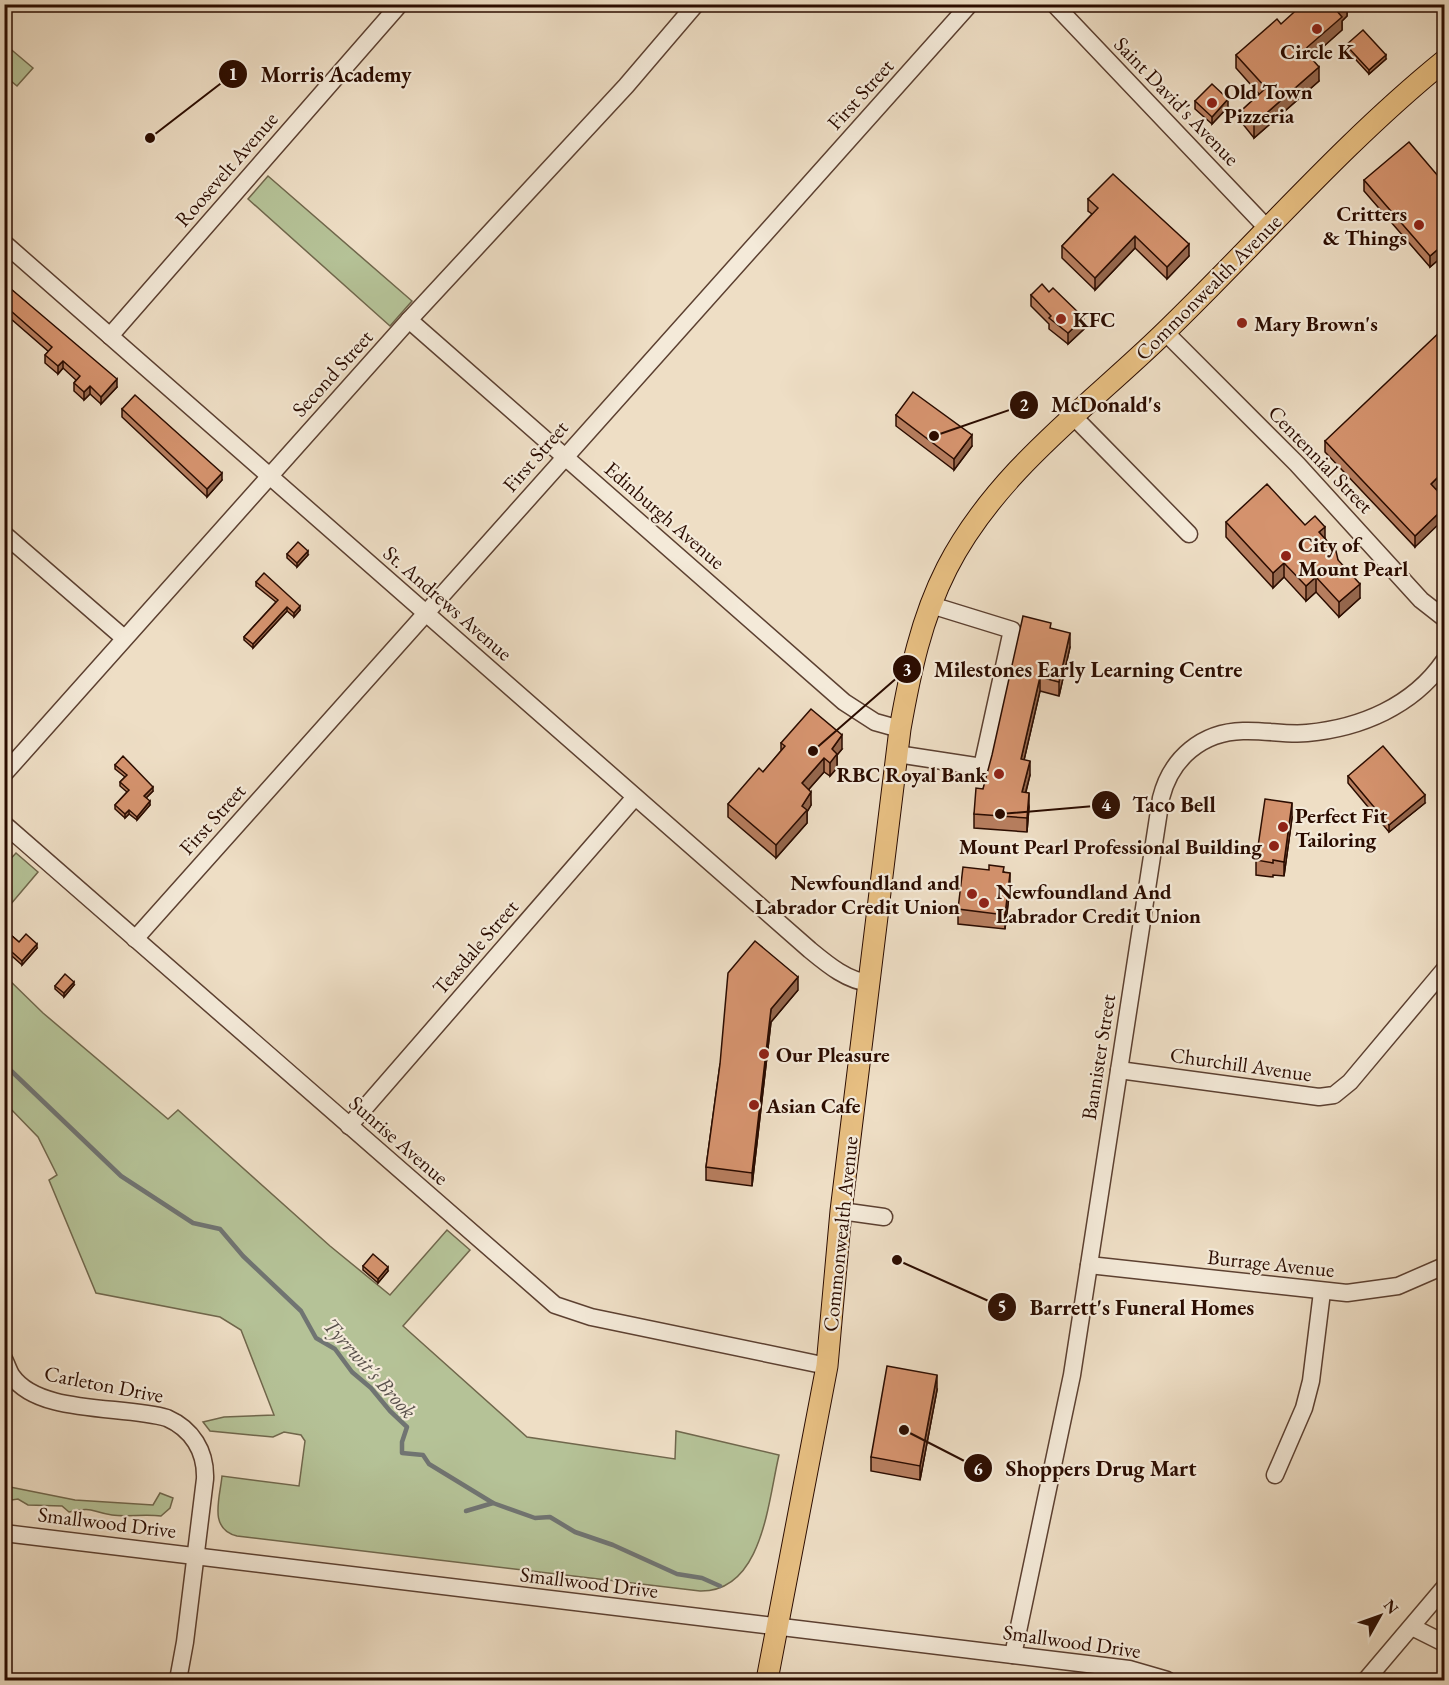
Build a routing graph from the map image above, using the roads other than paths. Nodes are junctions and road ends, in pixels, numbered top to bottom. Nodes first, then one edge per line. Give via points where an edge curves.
1 (400, 4) edge
2 (696, 4) edge
3 (970, 4) edge
4 (1054, 4) edge
5 (1444, 57) edge
6 (1267, 228) junction
7 (4, 243) edge
8 (410, 320) junction
9 (1165, 332) junction
10 (110, 336) junction
11 (1074, 417) junction
12 (564, 456) junction
13 (269, 477) junction
14 (4, 534) edge
15 (1189, 534) dead end
16 (931, 605) junction
17 (426, 614) junction
18 (1444, 618) edge
19 (124, 638) junction
20 (1444, 661) edge
21 (900, 729) junction
22 (897, 754) junction
23 (4, 774) edge
24 (635, 797) junction
25 (4, 825) edge
26 (135, 939) junction
27 (1444, 970) edge
28 (870, 983) junction
29 (1119, 1070) junction
30 (349, 1126) junction
31 (841, 1211) junction
32 (884, 1217) dead end
33 (1089, 1265) junction
34 (1444, 1266) edge
35 (1322, 1292) junction
36 (4, 1359) edge
37 (827, 1366) junction
38 (1275, 1475) dead end
39 (4, 1533) edge
40 (195, 1555) junction
41 (1444, 1588) edge
42 (1412, 1627) junction
43 (777, 1628) junction
44 (1444, 1643) edge
45 (1013, 1655) junction
46 (178, 1680) edge
47 (768, 1680) edge
48 (1167, 1680) edge
49 (1366, 1680) edge

1 - 10 street, Roosevelt Avenue
2 - 8 street, Second Street via 626,86
3 - 12 street, First Street
4 - 6 street, Saint David's Avenue
5 - 6 main road, Commonwealth Avenue via 1357,136
6 - 9 main road, Commonwealth Avenue
7 - 10 street, St. Andrews Avenue
8 - 12 street, Edinburgh Avenue
8 - 13 street, Second Street
9 - 11 main road, Commonwealth Avenue
9 - 18 street, Centennial Street via 1297,464 1421,600
10 - 13 street, St. Andrews Avenue
11 - 15 street
11 - 16 main road, Commonwealth Avenue via 1005,484 981,514 948,567
12 - 17 street, First Street
12 - 21 street, Edinburgh Avenue via 844,702 875,722
13 - 17 street, St. Andrews Avenue
13 - 19 street, Second Street
14 - 19 street
16 - 21 main road, Commonwealth Avenue via 914,656
16 - 22 street via 1012,630 982,767
17 - 24 street, St. Andrews Avenue
17 - 26 street, First Street
19 - 23 street, Second Street
20 - 29 street, Bannister Street via 1411,696 1376,718 1309,733 1223,733 1198,743 1178,763 1161,798
21 - 22 main road, Commonwealth Avenue
22 - 28 main road, Commonwealth Avenue
24 - 28 street, St. Andrews Avenue via 823,960 850,978
24 - 30 street, Teasdale Street
25 - 26 street, Sunrise Avenue
26 - 30 street, Sunrise Avenue
27 - 29 street, Churchill Avenue via 1350,1082 1334,1095 1319,1097
28 - 31 main road, Commonwealth Avenue
29 - 33 street, Bannister Street
30 - 37 street, Sunrise Avenue via 555,1305 591,1317
31 - 32 street
31 - 37 main road, Commonwealth Avenue
33 - 35 street, Burrage Avenue
33 - 45 street, Bannister Street via 1066,1408
34 - 35 street, Burrage Avenue via 1419,1279 1376,1291
35 - 38 street via 1309,1390
36 - 40 street, Carleton Drive via 12,1377 30,1392 51,1401 158,1415 188,1431 202,1453 205,1470
37 - 43 main road, Commonwealth Avenue
39 - 40 street, Smallwood Drive
40 - 43 street, Smallwood Drive
40 - 46 street, Carleton Drive
41 - 42 street
42 - 44 street
42 - 49 street
43 - 45 street, Smallwood Drive
43 - 47 main road, Commonwealth Avenue
45 - 48 street, Smallwood Drive via 1129,1669

